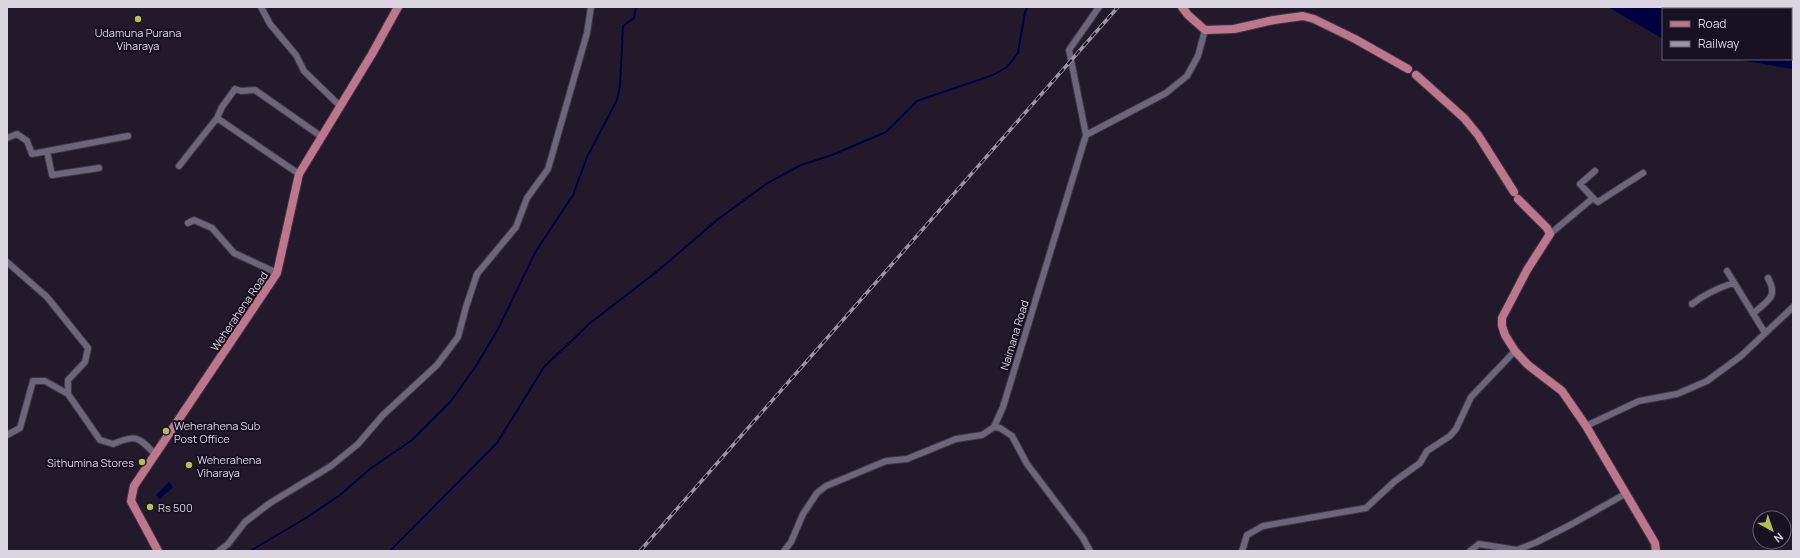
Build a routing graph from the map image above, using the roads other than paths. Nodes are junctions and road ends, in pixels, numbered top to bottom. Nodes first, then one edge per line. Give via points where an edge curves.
1 (261, 7) edge
2 (398, 7) edge
3 (591, 7) edge
4 (1099, 7) edge
5 (1182, 7) edge
6 (1205, 30) junction
7 (1408, 69) joint
8 (1416, 75) joint
9 (340, 106) junction
10 (217, 118) junction
11 (1086, 135) junction
12 (128, 136) dead end
13 (322, 137) junction
14 (7, 138) edge
15 (47, 151) junction
16 (179, 166) dead end
17 (99, 168) dead end
18 (1595, 170) dead end
19 (1643, 173) dead end
20 (299, 174) junction
21 (1593, 198) junction
22 (188, 223) dead end
23 (1550, 234) junction
24 (7, 262) edge
25 (1727, 272) dead end
26 (277, 273) junction
27 (1768, 278) dead end
28 (1733, 283) junction
29 (1692, 304) dead end
30 (1793, 307) edge
31 (1753, 314) junction
32 (1765, 333) junction
33 (1515, 351) junction
34 (68, 394) junction
35 (1586, 426) junction
36 (994, 427) junction
37 (7, 435) edge
38 (156, 454) junction
39 (1625, 494) junction
40 (158, 551) edge
41 (219, 551) edge
42 (784, 551) edge
43 (1090, 551) edge
44 (1242, 551) edge
45 (1470, 551) edge
46 (1656, 551) edge

1 - 9 street via 270,24 296,55 304,71
2 - 9 main road, Weherahena Road
3 - 41 street via 587,33 548,169 528,198 516,227 477,274 458,337 437,365 384,414 358,444 331,466 270,502 245,522 228,544
4 - 11 street, Naimana Road via 1069,50
5 - 6 main road
6 - 7 main road via 1234,29 1303,16 1355,39
6 - 11 street via 1198,56 1187,76 1166,93
7 - 8 street
8 - 23 main road via 1464,118 1478,135 1516,196
9 - 13 main road, Weherahena Road
10 - 13 street via 236,89 255,90
10 - 16 street
10 - 20 street
11 - 36 street, Naimana Road via 1003,407
12 - 15 street
13 - 20 main road, Weherahena Road
14 - 15 street via 17,134 27,141 32,154
15 - 17 street via 52,175
18 - 21 street via 1580,184
19 - 21 street via 1598,202
20 - 26 main road, Weherahena Road
21 - 23 street
22 - 26 street via 194,220 212,228 234,253
23 - 33 main road via 1527,270 1502,318 1505,335
24 - 34 street via 47,297 88,348 86,362 68,380
25 - 28 street
26 - 38 main road, Weherahena Road
27 - 31 street via 1773,287 1772,296
28 - 29 street via 1719,287
28 - 31 street
30 - 32 street
31 - 32 street
32 - 35 street via 1741,356 1707,381 1677,394 1639,401
33 - 35 main road via 1528,365 1562,391
33 - 44 street via 1471,397 1450,436 1427,451 1420,463 1395,481 1366,508 1263,526 1247,535
34 - 37 street via 45,381 33,381 20,428
34 - 38 street via 100,440 113,444 129,437 140,439
35 - 39 main road
36 - 42 street via 982,435 956,439 907,459 886,461 826,486 817,493 803,514 791,542
36 - 43 street via 1012,436 1027,464
38 - 40 main road, Weherahena Road via 134,486 131,501
39 - 45 street via 1538,542 1516,550 1479,544
39 - 46 main road via 1655,543

